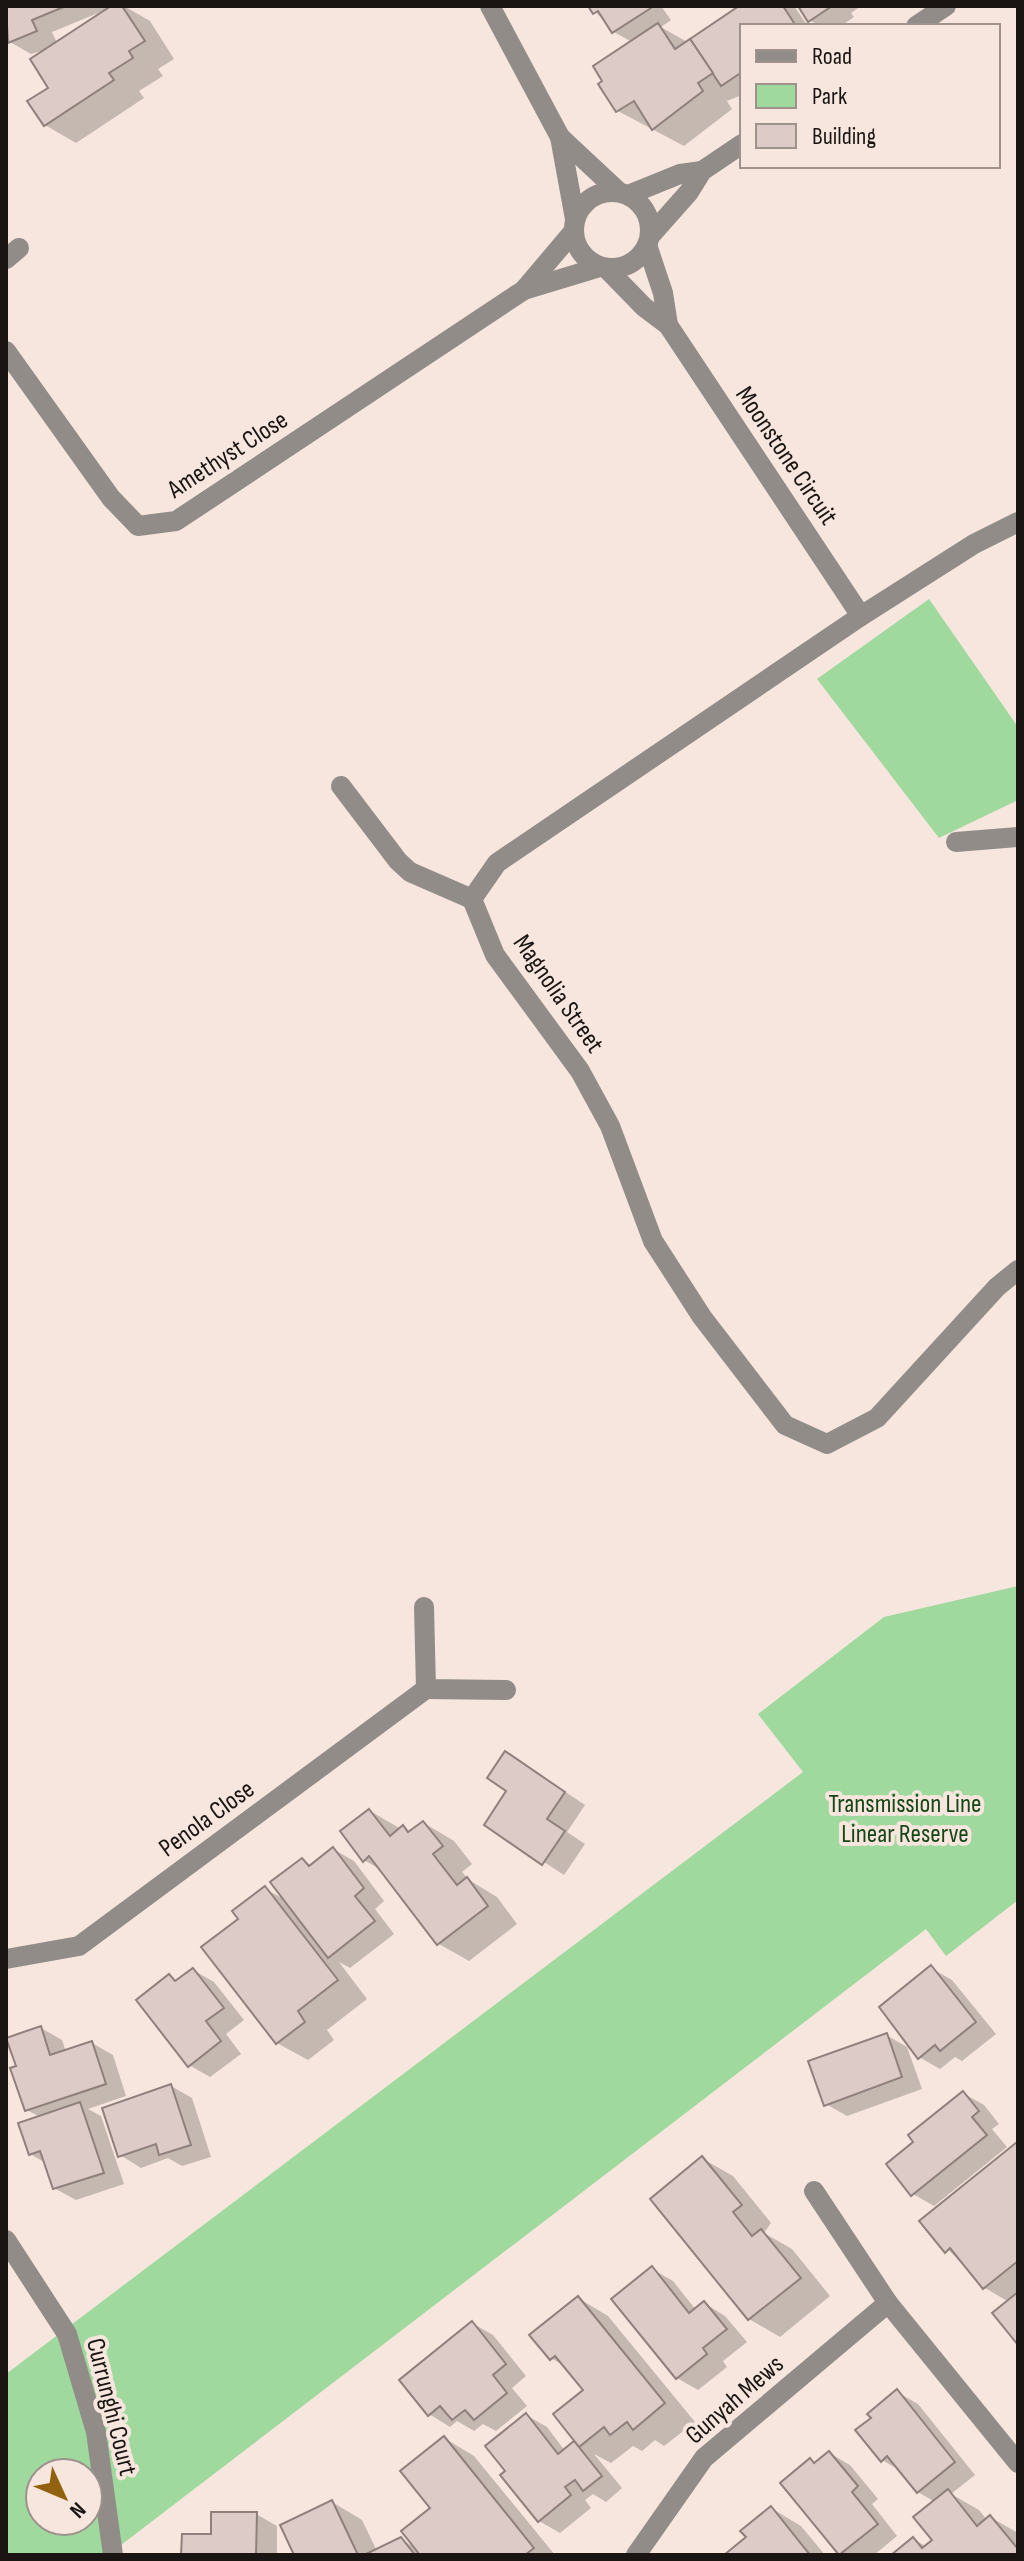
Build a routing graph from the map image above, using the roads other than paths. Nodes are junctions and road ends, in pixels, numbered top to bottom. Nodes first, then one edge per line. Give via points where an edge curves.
1 (490, 6) edge
2 (946, 6) edge
3 (919, 24) edge
4 (560, 137) junction
5 (740, 145) edge
6 (702, 171) junction
7 (624, 194) junction
8 (574, 226) junction
9 (649, 240) junction
10 (603, 268) junction
11 (524, 290) junction
12 (668, 325) junction
13 (6, 351) edge
14 (1018, 522) edge
15 (861, 616) junction
16 (341, 786) dead end
17 (1018, 837) edge
18 (956, 842) dead end
19 (472, 899) junction
20 (1018, 1270) edge
21 (424, 1607) dead end
22 (426, 1689) junction
23 (506, 1690) dead end
24 (6, 1959) edge
25 (814, 2191) dead end
26 (6, 2240) edge
27 (888, 2303) junction
28 (1018, 2463) edge
29 (113, 2555) edge
30 (636, 2555) edge

1 - 4 street
2 - 3 street
4 - 7 street
4 - 8 street
5 - 6 street
6 - 7 street
6 - 9 street
7 - 8 street via 587,200
7 - 9 street via 647,215
8 - 10 street via 585,258
8 - 11 street, Amethyst Close
9 - 10 street via 635,261
9 - 12 street, Moonstone Circuit
10 - 11 street, Amethyst Close
10 - 12 street, Moonstone Circuit
11 - 13 street, Amethyst Close via 176,521 138,526 111,498
12 - 15 street, Moonstone Circuit
14 - 15 street
15 - 19 street via 497,863
16 - 19 street via 410,872
17 - 18 street
19 - 20 street, Magnolia Street via 495,955 580,1071 610,1126 653,1241 702,1317 785,1425 827,1444 877,1418
21 - 22 street
22 - 23 street
22 - 24 street, Penola Close via 79,1946
25 - 27 street
26 - 29 street, Currunghi Court via 67,2334 96,2432
27 - 28 street
27 - 30 street, Gunyah Mews via 704,2458

